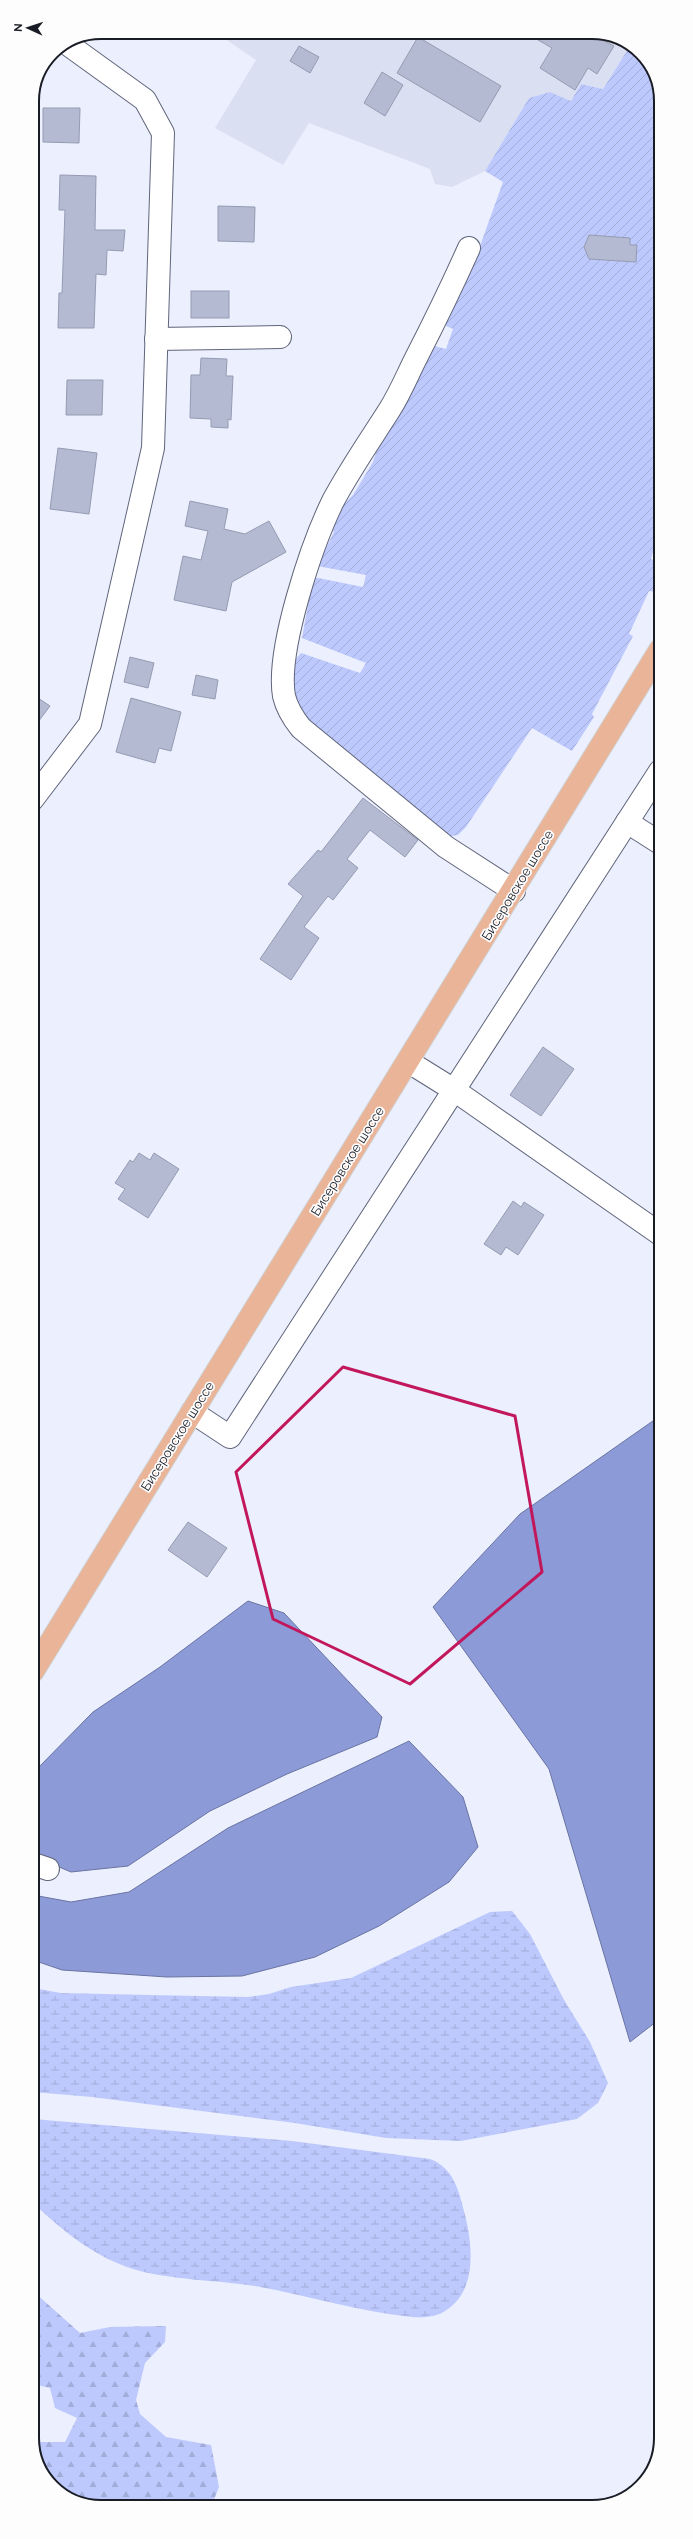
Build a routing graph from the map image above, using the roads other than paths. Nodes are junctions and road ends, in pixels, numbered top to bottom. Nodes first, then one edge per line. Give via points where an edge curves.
1 (71, 47) edge
2 (469, 248) dead end
3 (280, 337) dead end
4 (156, 339) junction
5 (654, 660) edge
6 (654, 780) edge
7 (39, 791) edge
8 (627, 822) junction
9 (654, 839) edge
10 (514, 891) junction
11 (409, 1062) junction
12 (454, 1090) junction
13 (654, 1230) edge
14 (192, 1412) junction
15 (39, 1660) edge

1 - 4 lane via 145,100 163,133
2 - 10 lane via 449,294 390,409 376,427 320,529 305,569 288,643 283,676 284,696 290,713 306,732 446,847
3 - 4 lane
4 - 7 lane via 153,448 90,724
5 - 10 main road, Бисеровское шоссе
6 - 8 lane
8 - 9 lane
8 - 12 lane
10 - 11 main road, Бисеровское шоссе
11 - 12 lane
11 - 14 main road, Бисеровское шоссе
12 - 13 lane
12 - 14 lane via 230,1437
14 - 15 main road, Бисеровское шоссе

